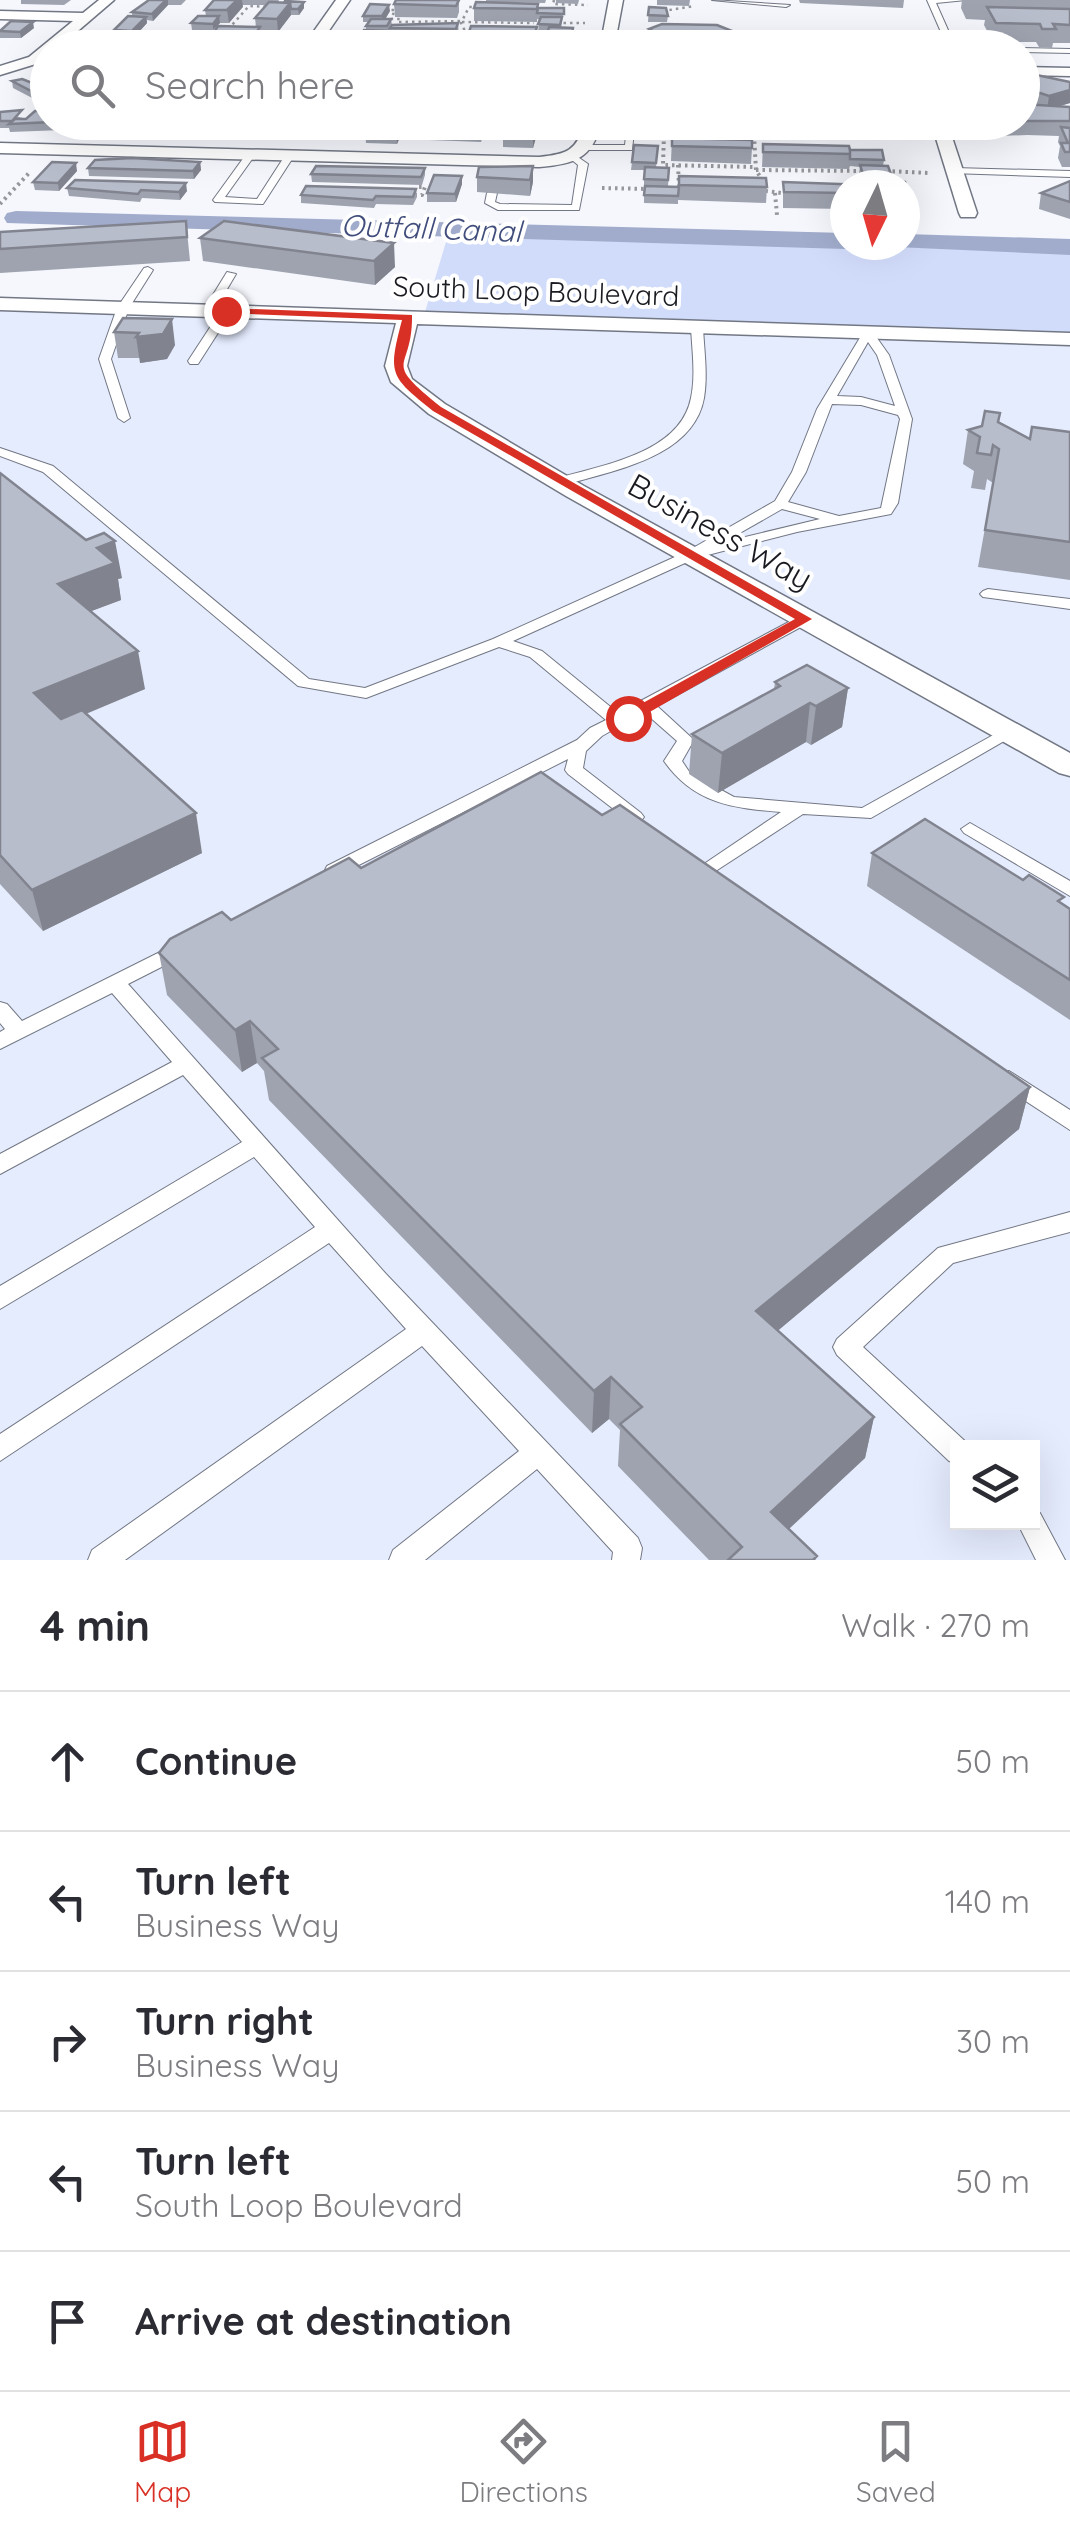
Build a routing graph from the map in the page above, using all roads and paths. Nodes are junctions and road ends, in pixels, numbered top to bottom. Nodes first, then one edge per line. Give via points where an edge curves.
1 (107, 0) edge
2 (483, 0) edge
3 (554, 0) edge
4 (713, 0) edge
5 (962, 0) edge
6 (931, 1) edge
7 (616, 3) edge
8 (340, 4) edge
9 (786, 5) dead end
10 (652, 12) edge
11 (265, 13) edge
12 (0, 15) edge
13 (86, 17) junction
14 (400, 19) junction
15 (462, 21) junction
16 (256, 22) edge
17 (534, 22) edge
18 (554, 22) edge
19 (611, 24) junction
20 (70, 30) edge
21 (222, 30) edge
22 (250, 30) edge
23 (320, 30) edge
24 (394, 30) edge
25 (464, 30) edge
26 (610, 30) edge
27 (944, 30) edge
28 (1040, 51) edge
29 (1070, 52) edge
30 (30, 61) edge
31 (0, 71) edge
32 (1040, 71) edge
33 (1070, 72) edge
34 (585, 140) edge
35 (630, 140) edge
36 (664, 140) edge
37 (754, 140) edge
38 (944, 140) edge
39 (0, 148) edge
40 (580, 152) junction
41 (250, 154) junction
42 (289, 156) junction
43 (678, 165) junction
44 (755, 169) junction
45 (830, 170) edge
46 (920, 172) edge
47 (955, 172) junction
48 (1070, 174) edge
49 (407, 187) edge
50 (581, 187) junction
51 (659, 190) edge
52 (678, 190) edge
53 (756, 190) edge
54 (775, 192) junction
55 (492, 193) edge
56 (404, 194) edge
57 (792, 194) edge
58 (968, 212) dead end
59 (777, 215) dead end
60 (148, 270) edge
61 (231, 274) dead end
62 (0, 304) edge
63 (124, 308) junction
64 (218, 311) junction
65 (408, 317) junction
66 (698, 327) junction
67 (868, 333) junction
68 (1070, 338) edge
69 (194, 362) dead end
70 (830, 400) junction
71 (903, 412) junction
72 (124, 418) dead end
73 (0, 452) edge
74 (560, 482) junction
75 (780, 504) junction
76 (840, 520) junction
77 (691, 555) junction
78 (988, 594) dead end
79 (1070, 604) edge
80 (805, 619) junction
81 (500, 642) junction
82 (648, 706) junction
83 (618, 722) junction
84 (1010, 733) junction
85 (586, 742) junction
86 (1070, 766) edge
87 (800, 808) junction
88 (970, 829) dead end
89 (655, 832) edge
90 (709, 870) edge
91 (324, 876) edge
92 (1070, 890) edge
93 (202, 938) edge
94 (114, 982) junction
95 (0, 1009) edge
96 (10, 1036) edge
97 (185, 1064) junction
98 (991, 1066) edge
99 (1070, 1121) edge
100 (257, 1144) junction
101 (0, 1166) edge
102 (1070, 1222) edge
103 (331, 1229) junction
104 (0, 1299) edge
105 (424, 1330) junction
106 (950, 1444) edge
107 (0, 1449) edge
108 (538, 1452) junction
109 (1034, 1530) edge
110 (102, 1560) edge
111 (403, 1560) edge
112 (626, 1560) edge
113 (1050, 1560) edge

1 - 13 street
2 - 15 path
3 - 7 path
4 - 9 lane
4 - 10 path
5 - 6 lane
6 - 27 lane
7 - 19 street
8 - 14 path via 394,10 390,19
8 - 23 street
11 - 21 path via 277,7 249,6
12 - 13 street
13 - 20 street
14 - 15 path
14 - 24 path
15 - 17 path
15 - 25 path
16 - 22 path
18 - 19 path
19 - 26 street
28 - 29 lane
30 - 31 street
32 - 33 street
34 - 40 street
35 - 40 lane via 629,148
36 - 43 path via 663,165
37 - 44 path
38 - 47 street
39 - 41 street
40 - 42 street via 539,162
40 - 50 lane
41 - 42 street
41 - 42 lane via 218,200 260,202
43 - 44 path
43 - 52 path
44 - 45 path
44 - 54 path
46 - 47 path
47 - 48 lane
47 - 58 street
49 - 56 path via 424,187 422,195
50 - 51 path
50 - 55 lane via 576,208 544,211 492,206
53 - 54 path
54 - 57 path
54 - 59 path
60 - 63 lane
61 - 64 lane
62 - 63 street, South Loop Boulevard
63 - 64 street, South Loop Boulevard
63 - 72 lane via 105,359
64 - 65 street, South Loop Boulevard
64 - 69 lane
65 - 66 street, South Loop Boulevard
65 - 74 street, Business Way via 396,366 402,382
66 - 67 street, South Loop Boulevard
66 - 74 lane via 697,403 682,434
67 - 68 street, South Loop Boulevard
67 - 70 lane
67 - 71 lane
70 - 71 lane
70 - 75 lane
71 - 76 lane via 891,503 886,511
73 - 81 lane via 48,469 304,683 366,693
74 - 77 street, Business Way
75 - 76 lane
75 - 77 lane
76 - 77 lane
77 - 80 street, Business Way
77 - 81 lane
78 - 79 lane
80 - 82 lane
80 - 84 street, Business Way
81 - 83 lane via 536,654
82 - 83 lane
82 - 87 lane via 686,740 673,761 684,777 730,802
83 - 85 lane
84 - 86 street, Business Way
84 - 87 lane via 866,814
85 - 89 lane via 574,770
85 - 91 lane
87 - 90 lane
88 - 92 lane
93 - 94 lane
94 - 96 lane
94 - 97 lane
95 - 96 lane
97 - 100 lane
97 - 101 lane
98 - 99 lane
100 - 103 lane
100 - 104 lane
102 - 106 lane via 946,1255 846,1347
103 - 105 lane
103 - 107 lane
105 - 108 lane
105 - 110 lane
108 - 111 lane
108 - 112 lane via 628,1548
109 - 113 lane

